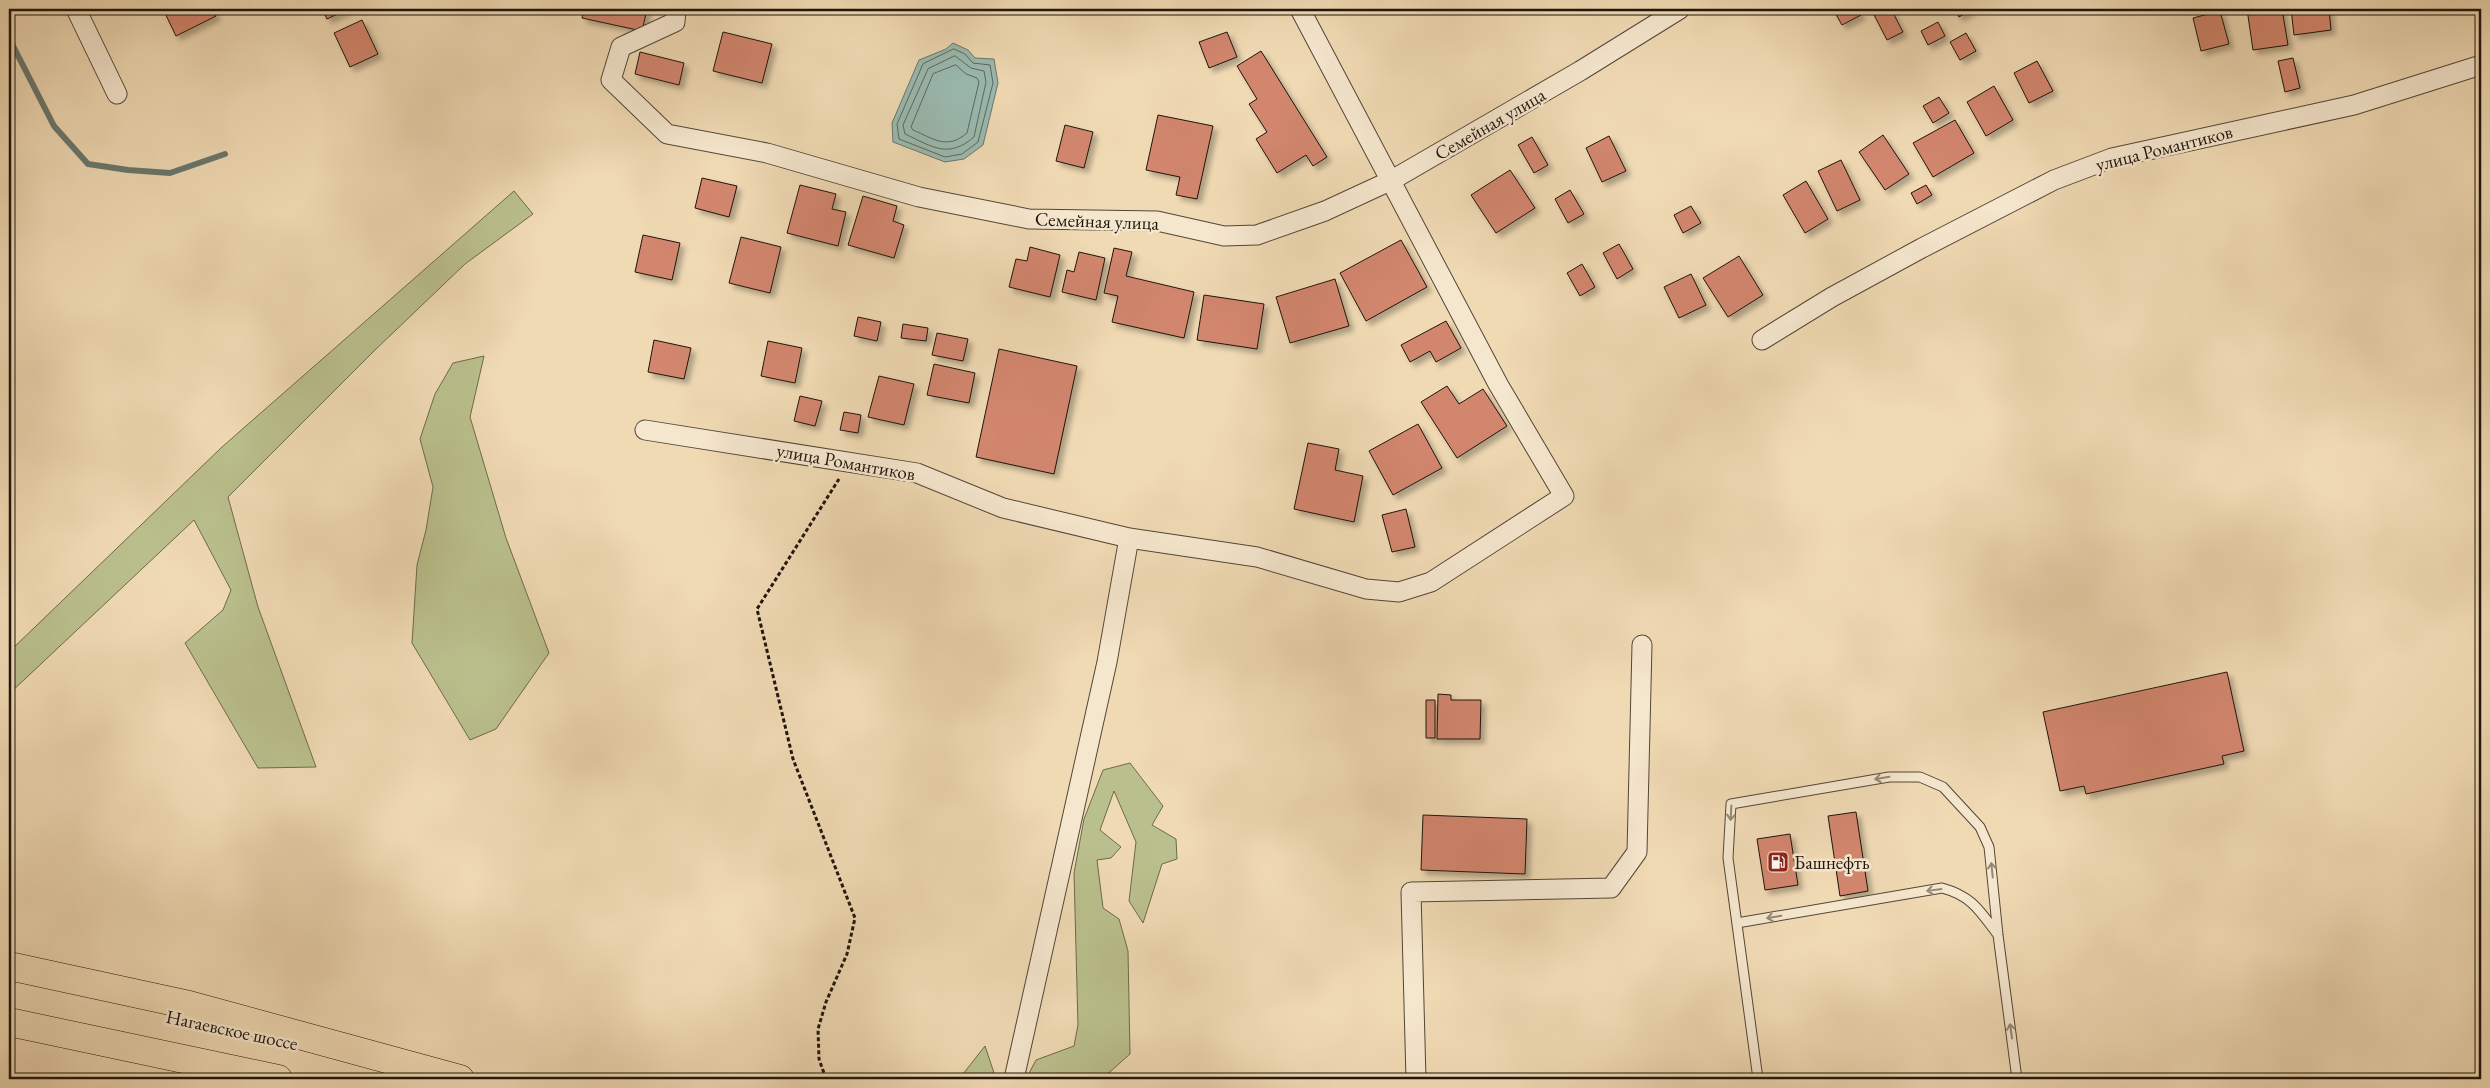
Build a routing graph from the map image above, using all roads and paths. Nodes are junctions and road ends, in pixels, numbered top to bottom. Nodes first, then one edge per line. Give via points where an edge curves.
1 (76, 9) edge
2 (1300, 9) edge
3 (1680, 9) edge
4 (676, 15) edge
5 (2481, 65) edge
6 (117, 94) dead end
7 (1392, 180) junction
8 (1762, 340) dead end
9 (645, 430) dead end
10 (850, 462) junction
11 (1129, 538) junction
12 (1642, 645) dead end
13 (1738, 923) junction
14 (1998, 935) junction
15 (9, 966) edge
16 (9, 981) edge
17 (9, 1022) edge
18 (9, 1037) edge
19 (207, 1079) edge
20 (278, 1079) edge
21 (455, 1079) edge
22 (460, 1079) edge
23 (826, 1079) edge
24 (1014, 1079) edge
25 (1416, 1079) edge
26 (1758, 1079) edge
27 (2017, 1079) edge

1 - 6 street
2 - 7 street
3 - 7 street, Семейная улица via 1580,72
4 - 7 street, Семейная улица via 621,47 611,80 667,134 767,152 919,197 1029,219 1157,221 1224,236 1257,236 1325,211
5 - 8 street, улица Романтиков via 2354,106 2112,158 2054,180 1832,297
7 - 11 street, улица Романтиков via 1498,384 1564,496 1431,582 1399,592 1366,589 1257,557
9 - 10 street, улица Романтиков
10 - 11 street, улица Романтиков via 917,473 1003,508
10 - 23 path via 757,609 794,759 855,918 846,954 818,1029 819,1059
11 - 24 street via 1106,671
12 - 25 street via 1637,852 1612,888 1411,892
14 -> 13 lane via 1972,901 1942,888
14 -> 13 lane via 1989,847 1980,827 1943,787 1920,777 1889,777 1731,804 1728,858
13 - 26 lane
27 -> 14 lane
15 - 22 main road via 189,1004
16 - 21 main road, Нагаевское шоссе
17 - 20 main road, Нагаевское шоссе
18 - 19 main road

